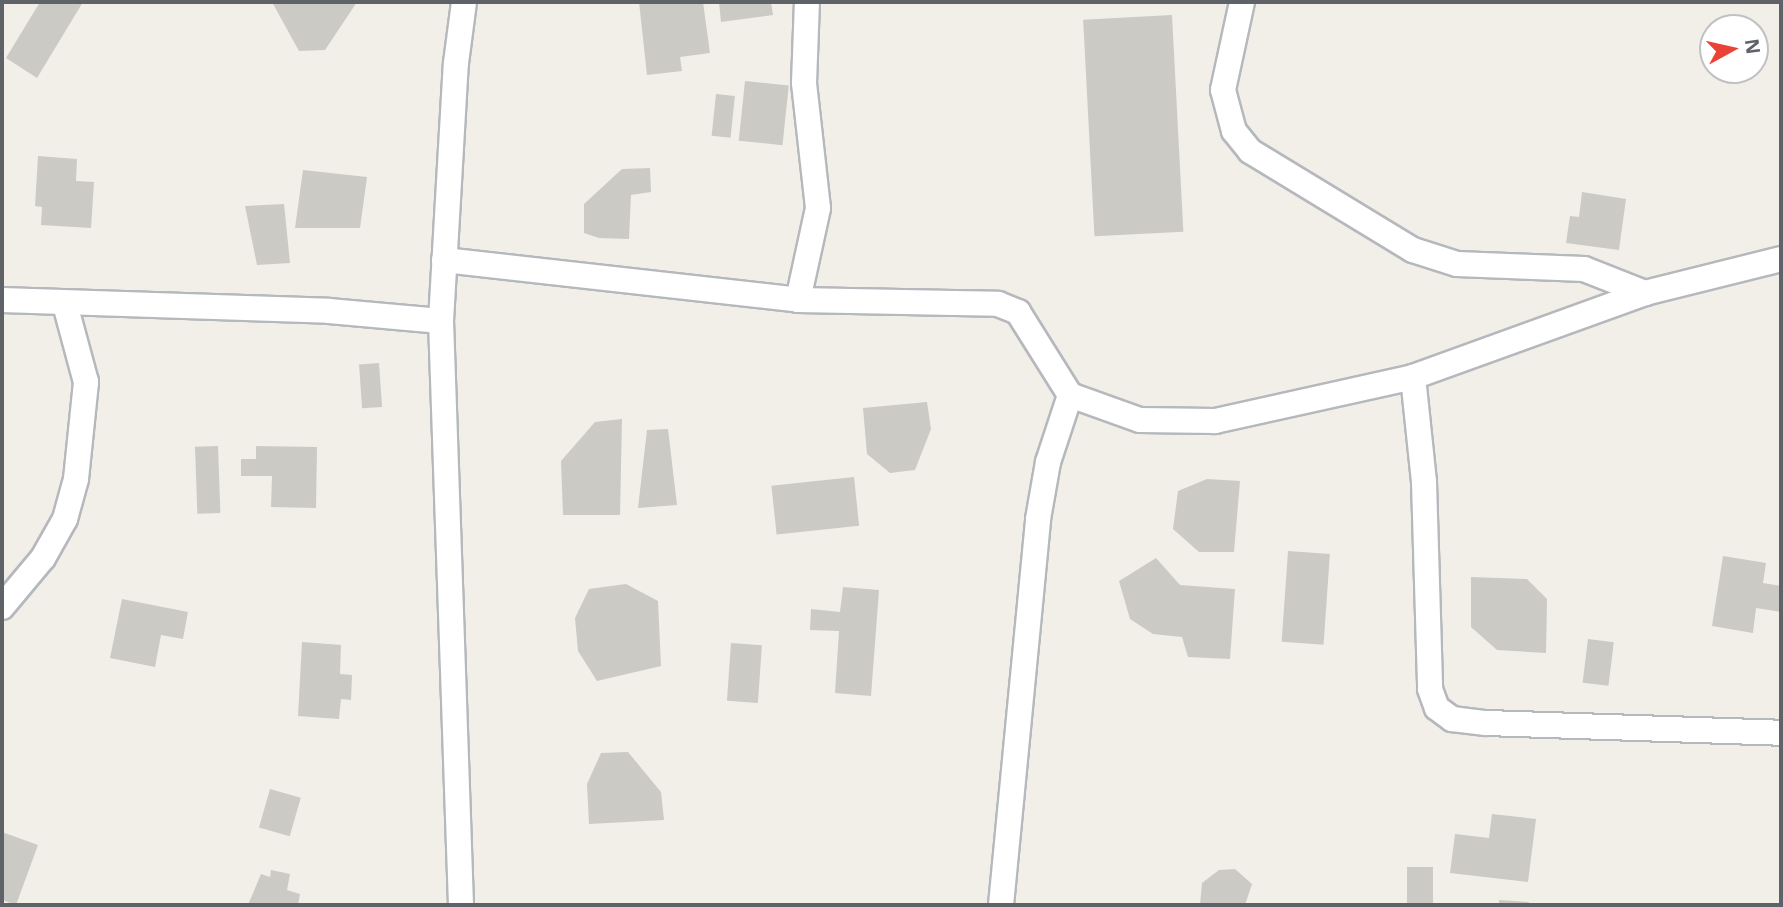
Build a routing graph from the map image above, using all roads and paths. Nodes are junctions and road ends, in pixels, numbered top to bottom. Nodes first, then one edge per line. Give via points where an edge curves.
1 (447, 2) edge
2 (464, 2) edge
3 (807, 2) edge
4 (1242, 2) edge
5 (456, 63) junction
6 (1781, 259) edge
7 (444, 260) junction
8 (1645, 293) junction
9 (2, 300) edge
10 (798, 300) junction
11 (65, 304) junction
12 (441, 321) junction
13 (1413, 377) junction
14 (1070, 395) junction
15 (2, 605) edge
16 (1781, 733) edge
17 (461, 905) edge
18 (1001, 905) edge

1 - 5 street
2 - 5 street
3 - 10 street via 804,83 818,208
4 - 8 street via 1223,90 1234,131 1250,151 1413,250 1457,264 1584,269
5 - 7 street
6 - 8 street
7 - 10 street
7 - 12 street
8 - 13 street
9 - 11 street
10 - 14 street via 998,304 1018,312
11 - 12 street via 329,311
11 - 15 street via 86,382 76,479 65,519 43,558
12 - 17 street
13 - 14 street via 1215,421 1140,420
13 - 16 street via 1424,482 1430,688 1437,708 1452,719 1486,723
14 - 18 street via 1048,462 1038,519

